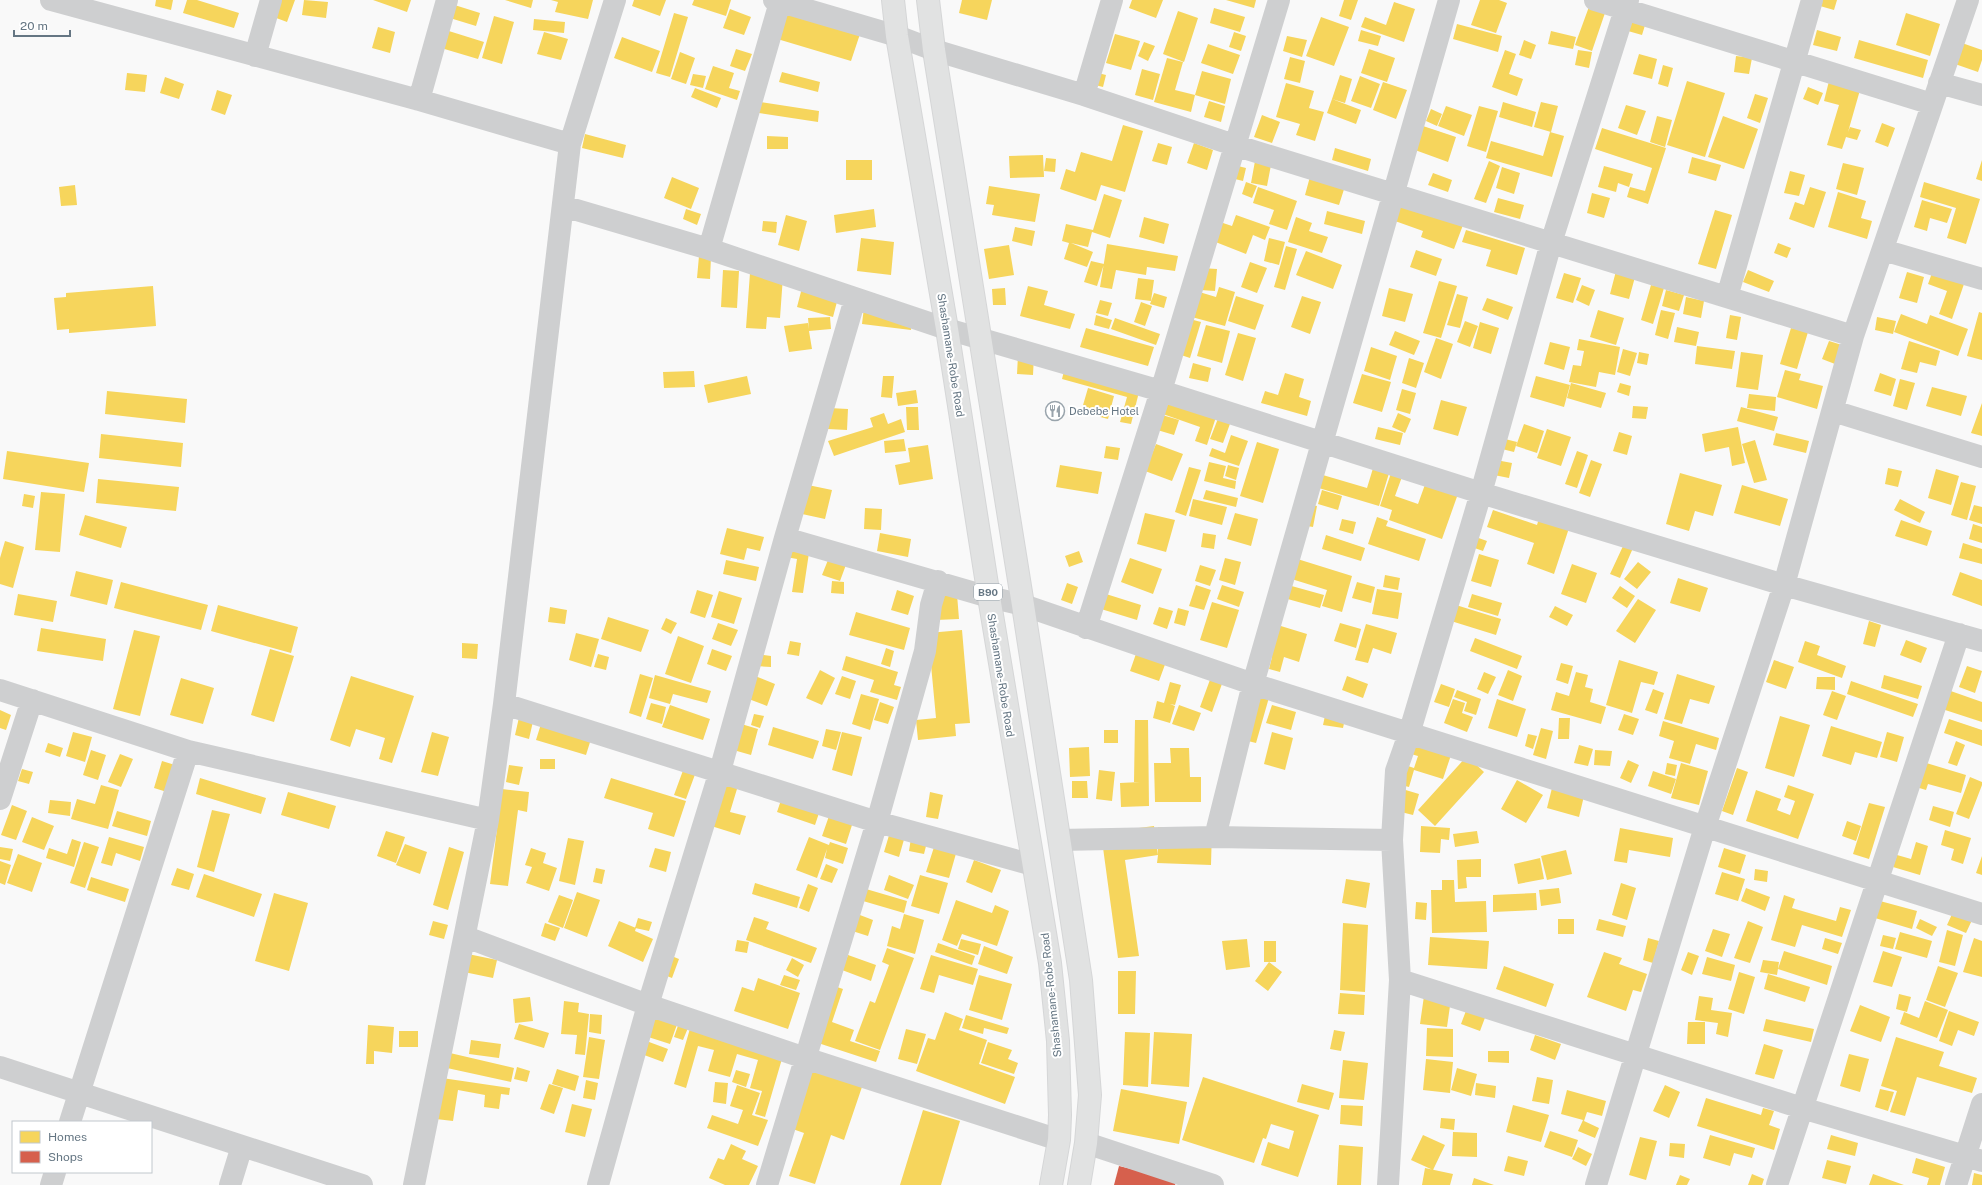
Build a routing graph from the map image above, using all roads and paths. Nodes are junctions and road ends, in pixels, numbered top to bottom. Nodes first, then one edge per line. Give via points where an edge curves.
1 (271, 0) edge
2 (447, 0) edge
3 (615, 0) edge
4 (893, 0) edge
5 (928, 0) edge
6 (1112, 0) edge
7 (1279, 0) edge
8 (1449, 0) edge
9 (1595, 0) edge
10 (1812, 0) edge
11 (1968, 0) edge
12 (59, 1) edge
13 (777, 1) edge
14 (1626, 5) edge
15 (897, 36) junction
16 (934, 50) junction
17 (255, 56) junction
18 (1794, 62) junction
19 (1939, 83) junction
20 (1084, 95) junction
21 (1982, 95) edge
22 (419, 100) junction
23 (1932, 104) junction
24 (570, 144) junction
25 (1234, 146) junction
26 (1392, 194) junction
27 (562, 206) junction
28 (1551, 243) junction
29 (709, 249) junction
30 (1883, 250) junction
31 (1982, 279) edge
32 (1727, 297) junction
33 (855, 299) junction
34 (947, 329) junction
35 (1853, 336) junction
36 (981, 338) junction
37 (1161, 391) junction
38 (1833, 411) junction
39 (1322, 443) junction
40 (1982, 458) edge
41 (1481, 493) junction
42 (785, 538) junction
43 (938, 581) junction
44 (1784, 585) junction
45 (988, 597) junction
46 (1023, 605) junction
47 (1086, 628) junction
48 (1959, 634) junction
49 (1982, 641) edge
50 (1252, 684) junction
51 (0, 690) edge
52 (32, 700) junction
53 (504, 704) junction
54 (1409, 734) junction
55 (188, 751) junction
56 (720, 771) junction
57 (0, 799) edge
58 (488, 820) junction
59 (877, 822) junction
60 (1706, 828) junction
61 (1215, 837) junction
62 (1059, 840) junction
63 (1392, 840) junction
64 (1033, 865) junction
65 (1876, 881) junction
66 (1982, 914) edge
67 (466, 937) junction
68 (1400, 980) junction
69 (648, 1005) junction
70 (1636, 1055) junction
71 (805, 1058) junction
72 (0, 1067) edge
73 (79, 1093) junction
74 (1982, 1104) edge
75 (1802, 1108) junction
76 (70, 1121) edge
77 (1059, 1140) junction
78 (1086, 1143) junction
79 (242, 1146) junction
80 (1974, 1159) edge
81 (55, 1173) edge
82 (51, 1185) edge
83 (230, 1185) edge
84 (362, 1185) edge
85 (414, 1185) edge
86 (598, 1185) edge
87 (767, 1185) edge
88 (1051, 1185) edge
89 (1079, 1185) edge
90 (1213, 1185) edge
91 (1388, 1185) edge
92 (1596, 1185) edge
93 (1777, 1185) edge
94 (1956, 1185) edge

1 - 17 street
2 - 22 street
3 - 24 street
4 - 15 main road, Shashamane-Robe Road / B90
5 - 16 main road
6 - 20 street
7 - 25 street
8 - 26 street
9 - 14 street
10 - 18 street
11 - 19 street
12 - 17 street
13 - 15 street
13 - 29 street
14 - 18 street
14 - 28 street
15 - 16 street
15 - 34 main road, Shashamane-Robe Road / B90
16 - 20 street
16 - 36 main road
17 - 22 street
18 - 23 street
18 - 32 street
19 - 21 street
19 - 23 street
20 - 25 street
22 - 24 street
23 - 30 street
24 - 27 street
25 - 26 street
25 - 37 street
26 - 28 street
26 - 39 street
27 - 29 street
27 - 53 street
28 - 32 street
28 - 41 street
29 - 33 street
30 - 31 street
30 - 35 street
32 - 35 street
33 - 34 street
33 - 42 street
34 - 36 street
34 - 45 main road, Shashamane-Robe Road / B90
35 - 38 street
36 - 37 street
36 - 46 main road
37 - 39 street
37 - 47 street
38 - 40 street
38 - 44 street
39 - 41 street
39 - 50 street
41 - 44 street
41 - 54 street
42 - 43 street
42 - 56 street
43 - 45 street
43 - 59 street via 931,605 926,651
44 - 48 street
44 - 60 street
45 - 46 street
45 - 64 main road, Shashamane-Robe Road / B90
46 - 47 street
46 - 62 main road
47 - 50 street
48 - 49 street
48 - 65 street
50 - 54 street
50 - 61 street
51 - 52 street
52 - 55 street
52 - 57 street
53 - 56 street
53 - 58 street
54 - 60 street
54 - 63 street via 1396,771
55 - 58 street
55 - 73 street
56 - 59 street
56 - 69 street
58 - 67 street
59 - 64 street
59 - 71 street
60 - 65 street
60 - 70 street
61 - 62 street
61 - 63 street
62 - 78 main road via 1081,980 1090,1095
63 - 68 street
64 - 77 main road, Shashamane-Robe Road / B90 via 1050,963 1058,1041
65 - 66 street
65 - 75 street
67 - 69 street
67 - 85 street
68 - 70 street
68 - 91 street
69 - 71 street
69 - 86 street
70 - 75 street
70 - 92 street
71 - 77 street
71 - 87 street
72 - 73 street
73 - 76 street
73 - 79 street
74 - 80 street
75 - 80 street
75 - 93 street
77 - 88 main road, Shashamane-Robe Road / B90
78 - 89 main road
78 - 90 street
79 - 83 street
79 - 84 street
80 - 94 street
81 - 82 street

